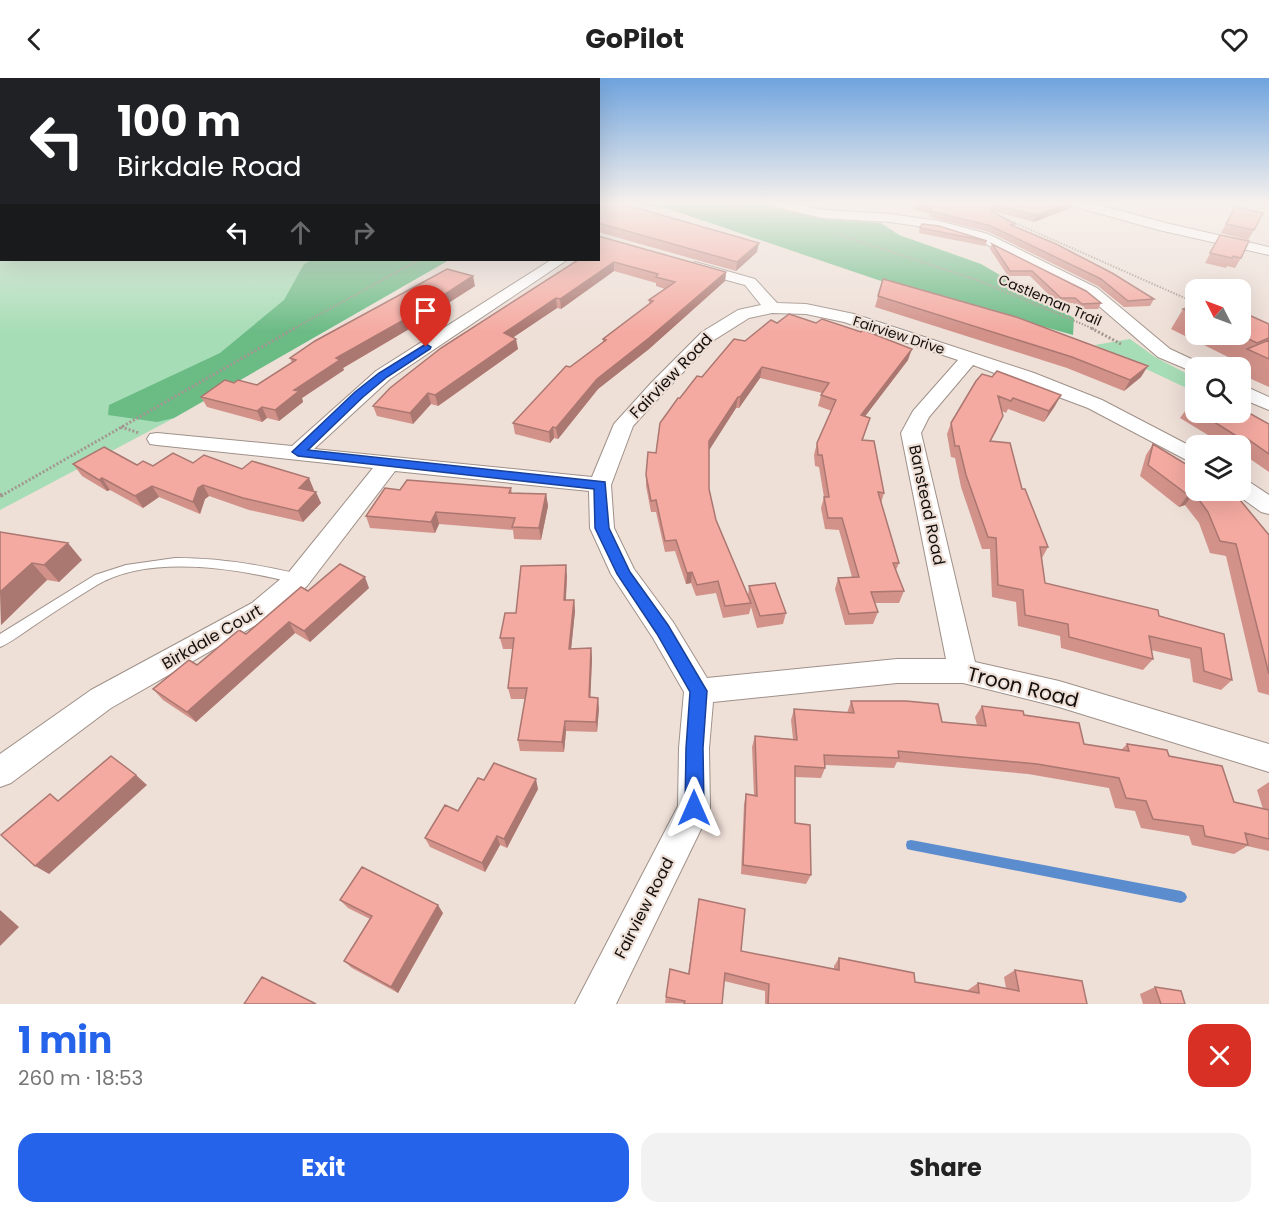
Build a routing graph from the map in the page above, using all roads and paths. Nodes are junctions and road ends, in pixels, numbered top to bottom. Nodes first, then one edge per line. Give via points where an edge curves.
1 (871, 245) edge
2 (999, 245) edge
3 (1068, 245) edge
4 (1238, 245) edge
5 (1264, 252) edge
6 (417, 261) edge
7 (558, 261) edge
8 (678, 261) edge
9 (1185, 298) edge
10 (772, 308) junction
11 (1126, 347) dead end
12 (969, 358) junction
13 (1185, 363) edge
14 (1251, 395) edge
15 (1269, 404) edge
16 (157, 439) dead end
17 (298, 452) junction
18 (1185, 452) edge
19 (389, 463) junction
20 (600, 485) junction
21 (1251, 494) edge
22 (0, 496) edge
23 (1269, 506) edge
24 (298, 579) junction
25 (0, 640) edge
26 (963, 671) junction
27 (699, 691) junction
28 (1269, 758) edge
29 (0, 772) edge
30 (595, 1004) edge

1 - 11 path, Castleman Trail via 980,281 1101,332
2 - 13 street via 1091,291 1164,353
3 - 9 path
4 - 5 street
6 - 22 path
7 - 17 street via 383,375
8 - 10 street via 750,282
10 - 12 street, Fairview Drive via 806,309 848,318
10 - 20 street, Fairview Road via 744,314 708,336 659,386 624,424
12 - 18 street, Fairview Drive via 1095,404
12 - 26 street, Banstead Road via 920,415 911,433
14 - 15 street
16 - 17 street
17 - 19 street
19 - 20 street
19 - 24 street, Birkdale Court
20 - 27 street, Fairview Road via 602,528 624,574
21 - 23 street
24 - 25 lane via 254,567 209,562 136,568 101,578
24 - 29 street, Birkdale Court via 261,610 101,699
26 - 27 street, Troon Road via 897,671
26 - 28 street, Troon Road via 1059,694
27 - 30 street, Fairview Road via 694,808

